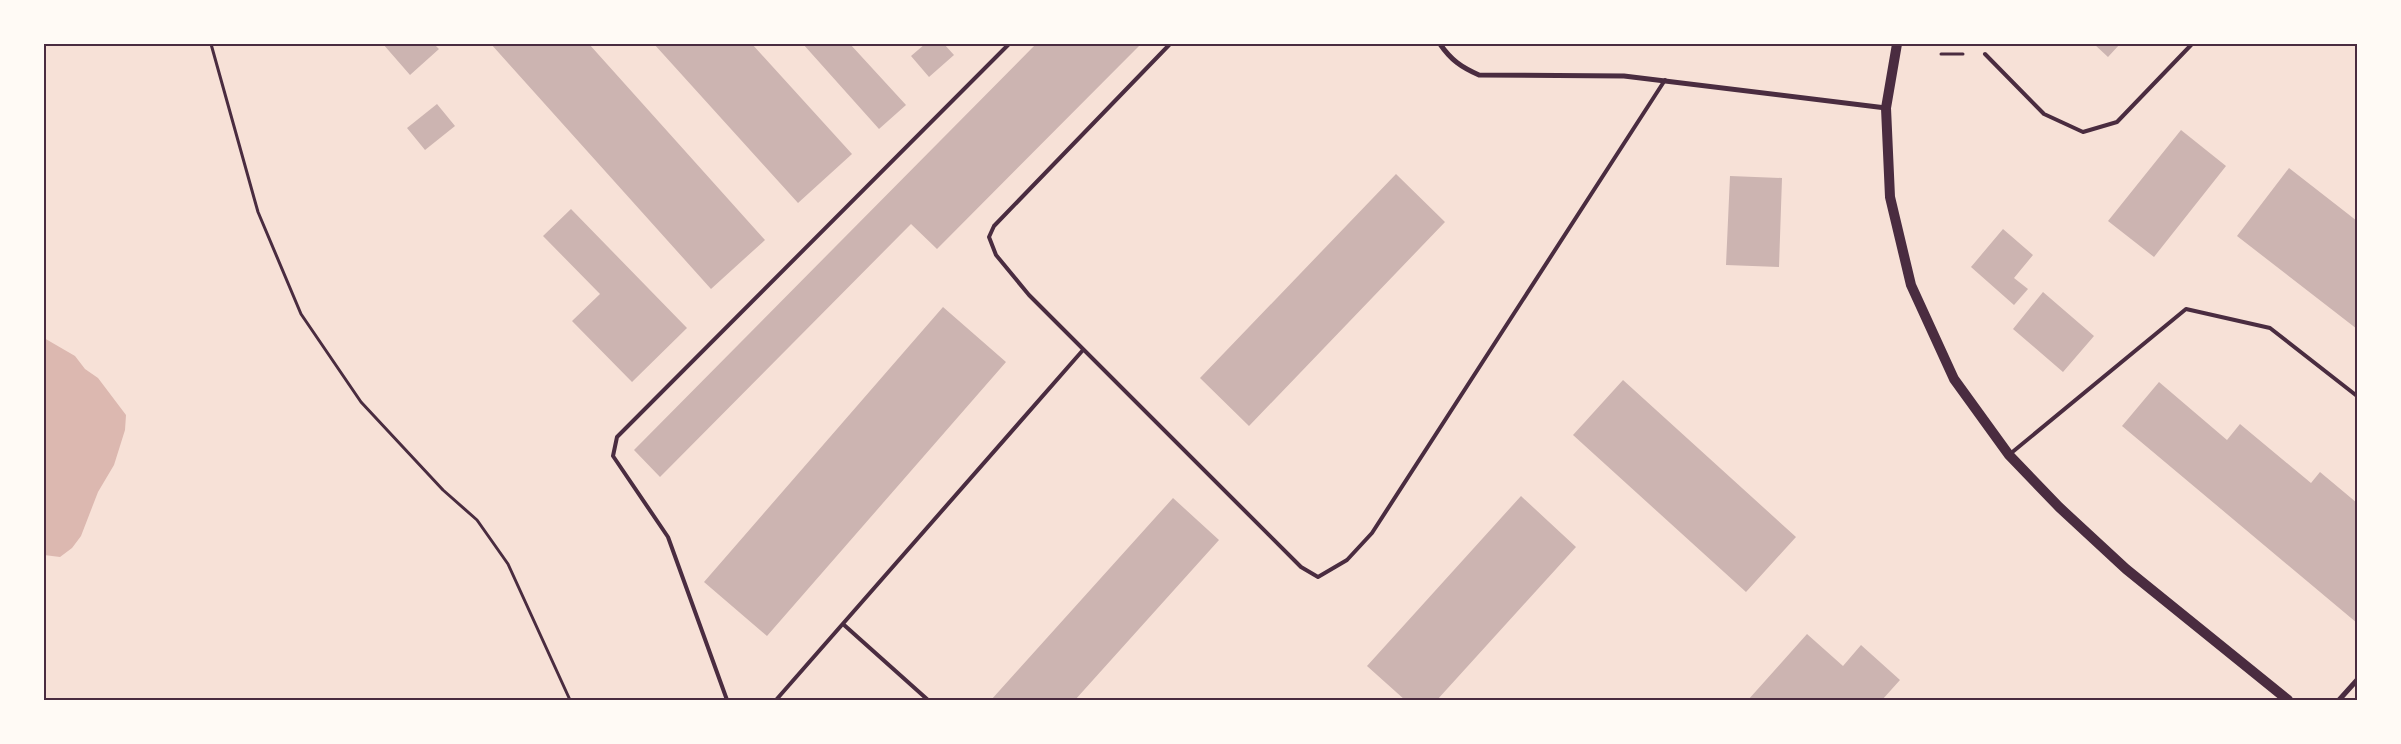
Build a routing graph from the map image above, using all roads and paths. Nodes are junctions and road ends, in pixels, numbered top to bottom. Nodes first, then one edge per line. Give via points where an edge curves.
1 (211, 44) edge
2 (1009, 44) edge
3 (1170, 44) edge
4 (1440, 44) edge
5 (1897, 44) edge
6 (2192, 44) edge
7 (1985, 54) dead end
8 (1665, 80) junction
9 (1886, 108) junction
10 (1083, 350) junction
11 (2357, 396) edge
12 (2009, 455) junction
13 (843, 624) junction
14 (2357, 680) edge
15 (570, 700) edge
16 (727, 700) edge
17 (776, 700) edge
18 (928, 700) edge
19 (2288, 700) edge
20 (2339, 700) edge

1 - 15 path via 258,212 301,314 361,402 443,490 477,520 508,564
2 - 16 lane via 617,437 614,456 668,537
3 - 10 lane via 994,226 989,237 996,255 1029,295
4 - 8 street via 1460,66 1479,75 1624,76
5 - 9 main road
6 - 7 lane via 2118,122 2083,132 2044,114
8 - 9 street
8 - 10 lane via 1372,533 1348,560 1318,577 1301,567
9 - 12 main road via 1890,197 1910,285 1954,379
10 - 13 lane
11 - 12 lane via 2270,328 2186,308
12 - 19 main road via 2058,507 2126,569
13 - 17 lane
13 - 18 lane
14 - 20 street

